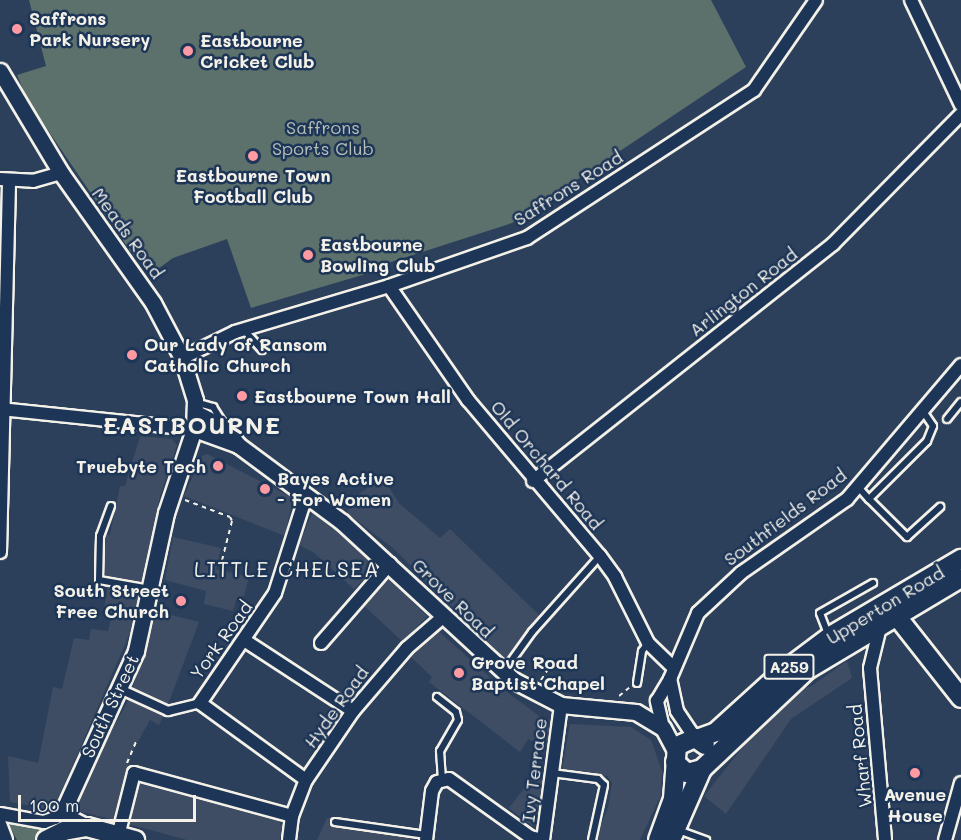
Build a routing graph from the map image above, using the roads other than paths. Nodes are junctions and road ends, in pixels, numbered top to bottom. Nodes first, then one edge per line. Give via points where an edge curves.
1 (816, 0) edge
2 (911, 0) edge
3 (0, 71) edge
4 (961, 105) edge
5 (961, 114) edge
6 (61, 173) junction
7 (5, 180) edge
8 (389, 286) junction
9 (244, 330) junction
10 (262, 350) dead end
11 (182, 358) junction
12 (961, 366) edge
13 (961, 402) edge
14 (195, 408) junction
15 (2, 410) edge
16 (924, 411) junction
17 (946, 418) dead end
18 (194, 429) junction
19 (238, 445) junction
20 (533, 482) junction
21 (859, 488) junction
22 (306, 496) junction
23 (869, 499) junction
24 (111, 506) dead end
25 (940, 507) dead end
26 (0, 537) edge
27 (0, 552) edge
28 (600, 556) junction
29 (961, 559) edge
30 (390, 564) junction
31 (961, 578) edge
32 (873, 583) dead end
33 (151, 589) junction
34 (893, 611) junction
35 (444, 616) junction
36 (880, 627) junction
37 (244, 640) junction
38 (835, 642) junction
39 (321, 643) dead end
40 (648, 643) junction
41 (870, 668) junction
42 (503, 672) junction
43 (671, 673) junction
44 (637, 682) road end
45 (120, 689) junction
46 (960, 696) edge
47 (437, 697) dead end
48 (200, 703) junction
49 (561, 705) junction
50 (353, 711) junction
51 (663, 728) junction
52 (696, 738) junction
53 (675, 757) junction
54 (705, 766) junction
55 (552, 773) junction
56 (442, 779) junction
57 (306, 780) junction
58 (960, 787) edge
59 (65, 807) junction
60 (0, 813) edge
61 (292, 816) junction
62 (335, 822) dead end
63 (87, 827) junction
64 (671, 831) edge
65 (52, 836) edge
66 (426, 837) edge
67 (123, 838) edge
68 (289, 840) edge
69 (543, 840) edge
70 (592, 840) edge
71 (658, 840) edge
72 (706, 840) edge
73 (885, 840) edge
74 (945, 840) edge

1 - 8 street, Saffrons Road via 754,90 527,238
2 - 4 street
3 - 6 street, Meads Road
5 - 20 street, Arlington Road via 833,244
6 - 7 street via 50,179
6 - 11 street, Meads Road via 153,303
7 - 15 street
8 - 9 street, Saffrons Road
8 - 20 street, Old Orchard Road via 468,400
9 - 10 lane
9 - 11 street, Saffrons Road
11 - 14 street, Meads Road
12 - 16 street, Southfields Road
13 - 17 lane
14 - 18 street, Meads Road
14 - 19 street, Grove Road via 224,427
15 - 18 street
15 - 26 street
16 - 21 street, Southfields Road
16 - 23 lane via 933,426 927,441
18 - 19 street, Grove Road
18 - 33 street, South Street via 172,494
19 - 22 street, Grove Road
20 - 28 street, Old Orchard Road
21 - 23 lane
21 - 43 street, Southfields Road via 741,573 698,613
22 - 30 street, Grove Road
22 - 37 street, York Road via 275,593
23 - 25 lane via 907,537
24 - 33 lane via 100,536 99,580
26 - 27 street
28 - 40 street, Old Orchard Road
28 - 42 lane via 532,632
29 - 34 main road, Upperton Road / A259
30 - 35 street, Grove Road
30 - 39 street
31 - 34 main road, Upperton Road / A259
32 - 38 lane via 820,613
33 - 45 street, South Street via 136,651
34 - 36 main road, Upperton Road / A259
34 - 38 main road, Upperton Road / A259
34 - 46 main road
35 - 42 street, Grove Road
35 - 50 street, Hyde Road via 407,648
36 - 38 main road, Upperton Road / A259
36 - 41 street, Wharf Road
37 - 48 street, York Road
37 - 50 street
38 - 41 street via 864,654
38 - 52 main road, Upperton Road / A259 via 780,674 716,732
38 - 54 main road, Upperton Road / A259
40 - 43 street, Old Orchard Road
40 - 44 lane via 642,651
41 - 73 street, Wharf Road
42 - 49 street, Grove Road
43 - 51 street, Southfields Road via 657,701
43 - 52 street via 677,711
45 - 48 street via 168,711
45 - 59 street, South Street
47 - 56 lane via 456,712 458,720 440,751
48 - 57 street
49 - 51 street, Grove Road via 628,709
49 - 55 street, Ivy Terrace
50 - 57 street, Hyde Road
51 - 53 street, Southfields Road
52 - 53 main road via 682,741
52 - 54 main road via 707,747
53 - 54 main road via 687,772
53 - 64 main road, A259
54 - 64 main road, A259
55 - 69 street, Ivy Terrace
55 - 70 lane via 598,778 604,785
56 - 66 street via 432,791
56 - 69 street via 460,783 530,837
57 - 61 street, Hyde Road
58 - 74 street
59 - 60 street via 55,818 44,822
59 - 63 street via 68,817
61 - 67 street via 134,774
61 - 68 street, Hyde Road
62 - 66 lane
63 - 65 main road
63 - 67 main road
64 - 71 main road, A259
64 - 72 lane

